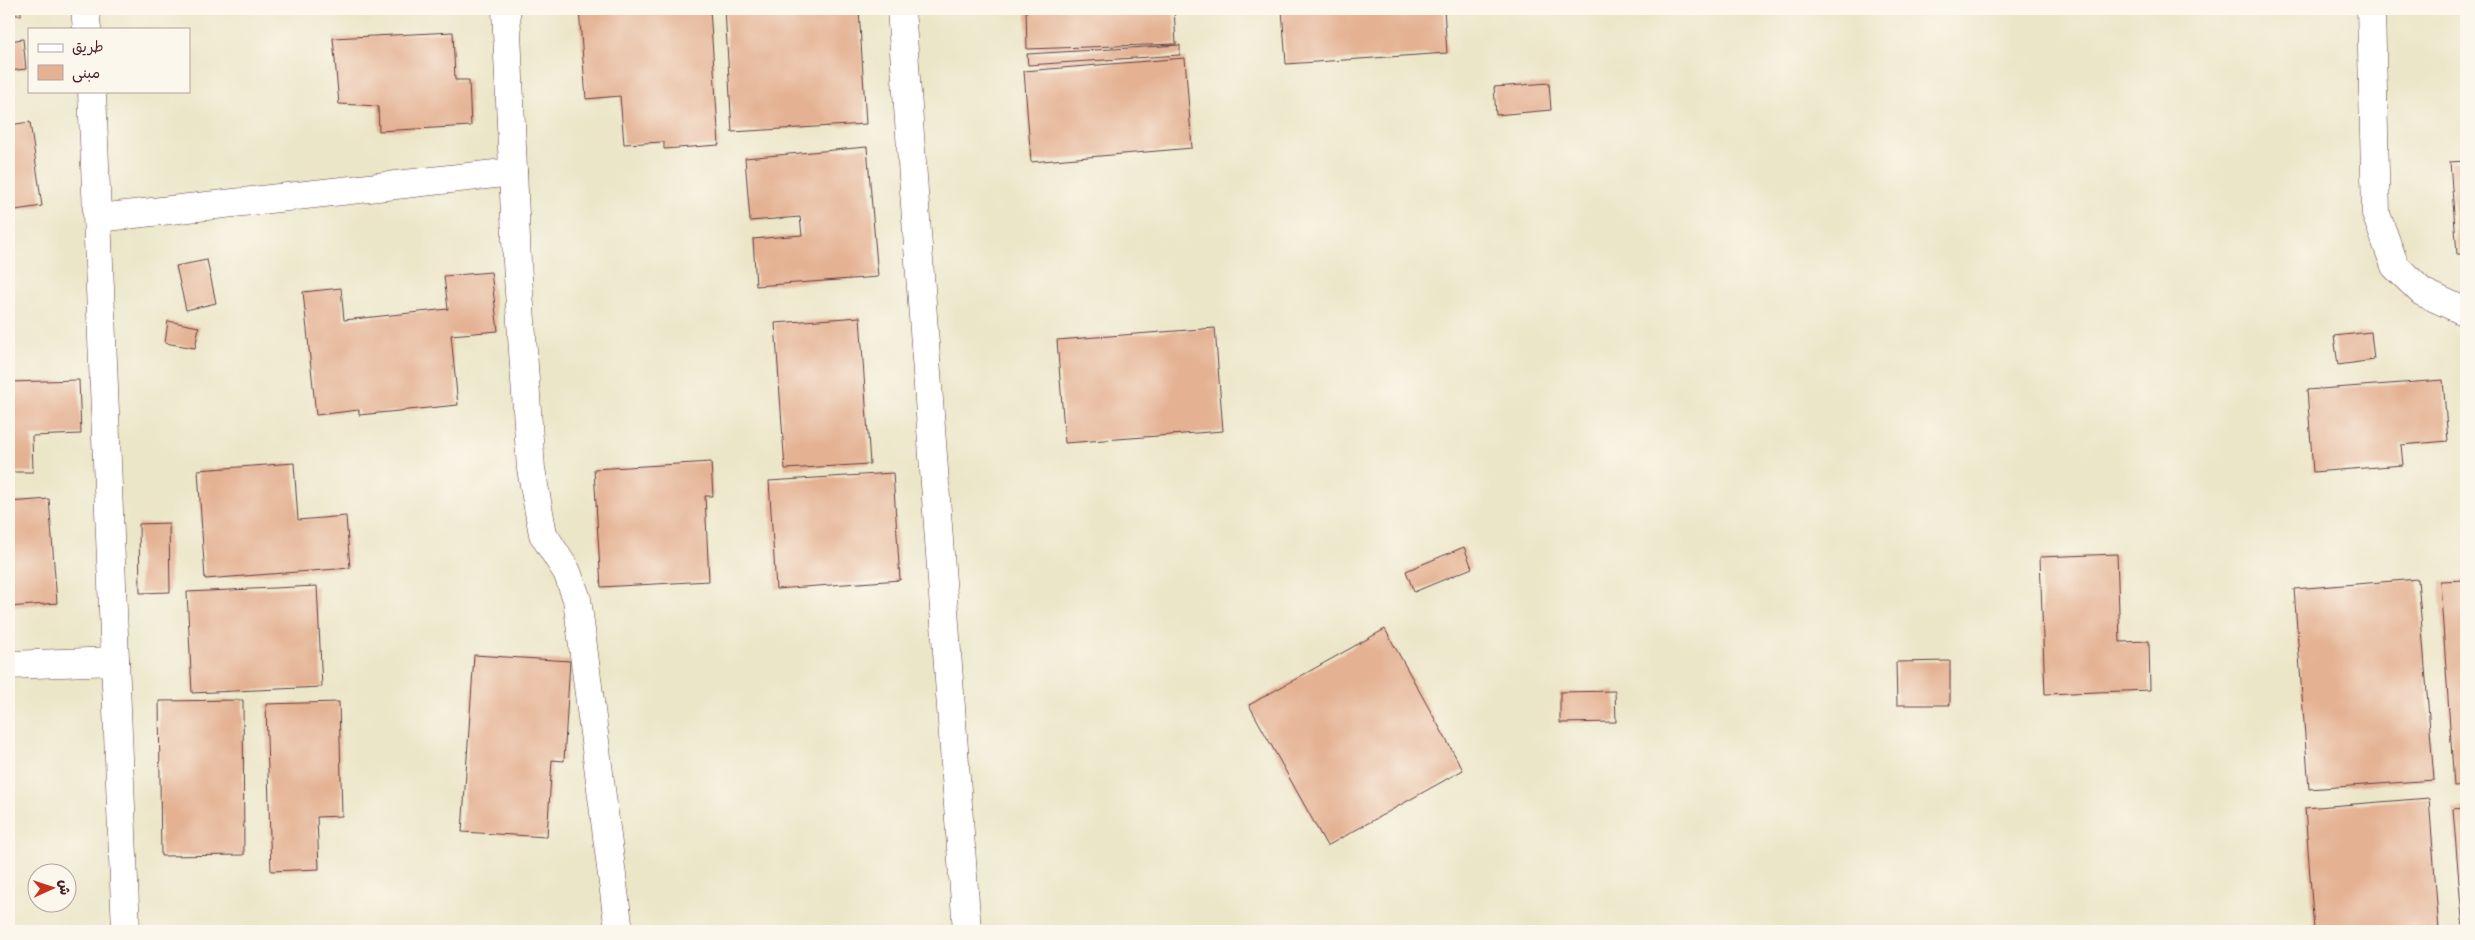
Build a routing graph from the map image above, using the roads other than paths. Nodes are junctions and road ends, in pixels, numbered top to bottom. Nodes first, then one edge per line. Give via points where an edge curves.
1 (85, 9) edge
2 (506, 9) edge
3 (901, 9) edge
4 (2371, 9) edge
5 (87, 28) edge
6 (92, 92) edge
7 (513, 172) junction
8 (98, 218) junction
9 (2466, 312) edge
10 (115, 661) junction
11 (9, 665) edge
12 (126, 931) edge
13 (619, 931) edge
14 (967, 931) edge

1 - 5 street
2 - 7 street
3 - 14 street
4 - 9 street via 2376,214 2395,266 2422,292
6 - 8 street
7 - 8 street
7 - 13 street via 531,469 543,534 567,572 577,599
8 - 10 street
10 - 11 street
10 - 12 street

